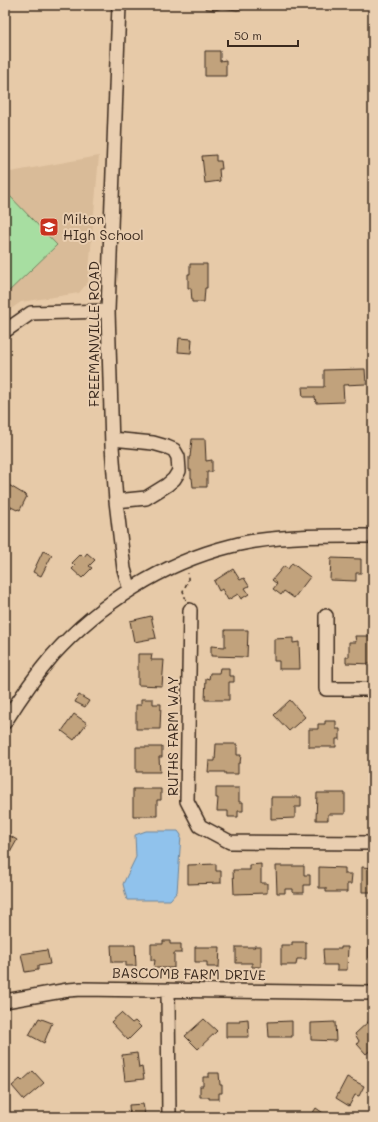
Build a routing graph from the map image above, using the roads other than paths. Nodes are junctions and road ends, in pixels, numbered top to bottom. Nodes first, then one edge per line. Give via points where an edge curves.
1 (119, 5) edge
2 (108, 311) junction
3 (5, 331) edge
4 (112, 439) junction
5 (116, 501) junction
6 (373, 536) edge
7 (130, 590) junction
8 (190, 610) road end
9 (326, 616) dead end
10 (373, 689) edge
11 (5, 722) edge
12 (373, 843) edge
13 (168, 990) junction
14 (373, 993) edge
15 (5, 1001) edge
16 (169, 1117) edge

1 - 2 street, FREEMANVILLE ROAD
2 - 3 street via 31,313
2 - 4 street, FREEMANVILLE ROAD
4 - 5 street, FREEMANVILLE ROAD
4 - 5 street via 153,443 174,450 178,457 179,470 167,485 146,498
5 - 7 street, FREEMANVILLE ROAD via 124,569
6 - 7 street via 294,536 253,541 209,552 183,562
7 - 11 street via 102,609 53,655
8 - 12 street, RUTHS FARM WAY via 187,801 200,826 230,842
9 - 10 street via 326,689
13 - 14 street, BASCOMB FARM DRIVE
13 - 15 street, BASCOMB FARM DRIVE via 81,988
13 - 16 street

